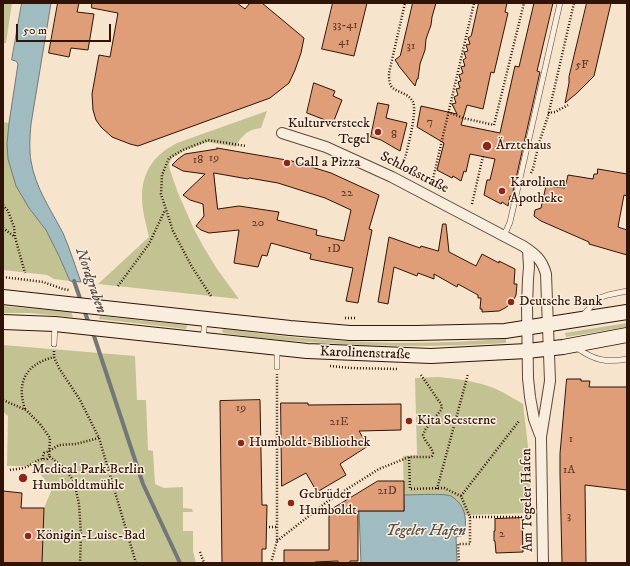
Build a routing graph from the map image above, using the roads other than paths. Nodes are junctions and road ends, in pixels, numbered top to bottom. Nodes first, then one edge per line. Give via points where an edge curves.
1 (560, 3) edge
2 (282, 133) dead end
3 (504, 236) junction
4 (528, 250) junction
5 (627, 291) edge
6 (3, 296) edge
7 (627, 312) edge
8 (205, 318) junction
9 (579, 319) junction
10 (3, 322) edge
11 (55, 324) junction
12 (548, 324) junction
13 (527, 328) junction
14 (627, 336) edge
15 (202, 340) junction
16 (54, 344) road end
17 (573, 345) junction
18 (277, 348) junction
19 (549, 349) junction
20 (527, 351) junction
21 (627, 360) edge
22 (277, 367) road end
23 (540, 437) junction
24 (543, 563) edge

1 - 3 lane via 510,222
2 - 3 street, Schloßstraße via 326,147 400,180
3 - 4 street, Schloßstraße
4 - 12 street, Schloßstraße via 538,257 546,274
4 - 13 street
5 - 9 lane via 599,298
6 - 8 main road, Karolinenstraße
7 - 9 main road, Karolinenstraße
8 - 13 main road, Karolinenstraße via 350,333 438,333
8 - 15 lane
9 - 12 main road, Karolinenstraße
10 - 11 main road, Karolinenstraße
11 - 15 main road, Karolinenstraße
11 - 16 lane
12 - 13 main road, Karolinenstraße
12 - 19 street, Am Tegeler Hafen
13 - 20 street
14 - 17 main road, Karolinenstraße
15 - 18 main road, Karolinenstraße
17 - 19 main road, Karolinenstraße
17 - 21 lane via 599,360
18 - 20 main road, Karolinenstraße via 431,356
18 - 22 lane
19 - 20 main road, Karolinenstraße
19 - 23 street, Am Tegeler Hafen via 550,382
20 - 23 street, Am Tegeler Hafen via 530,397
23 - 24 street, Am Tegeler Hafen

